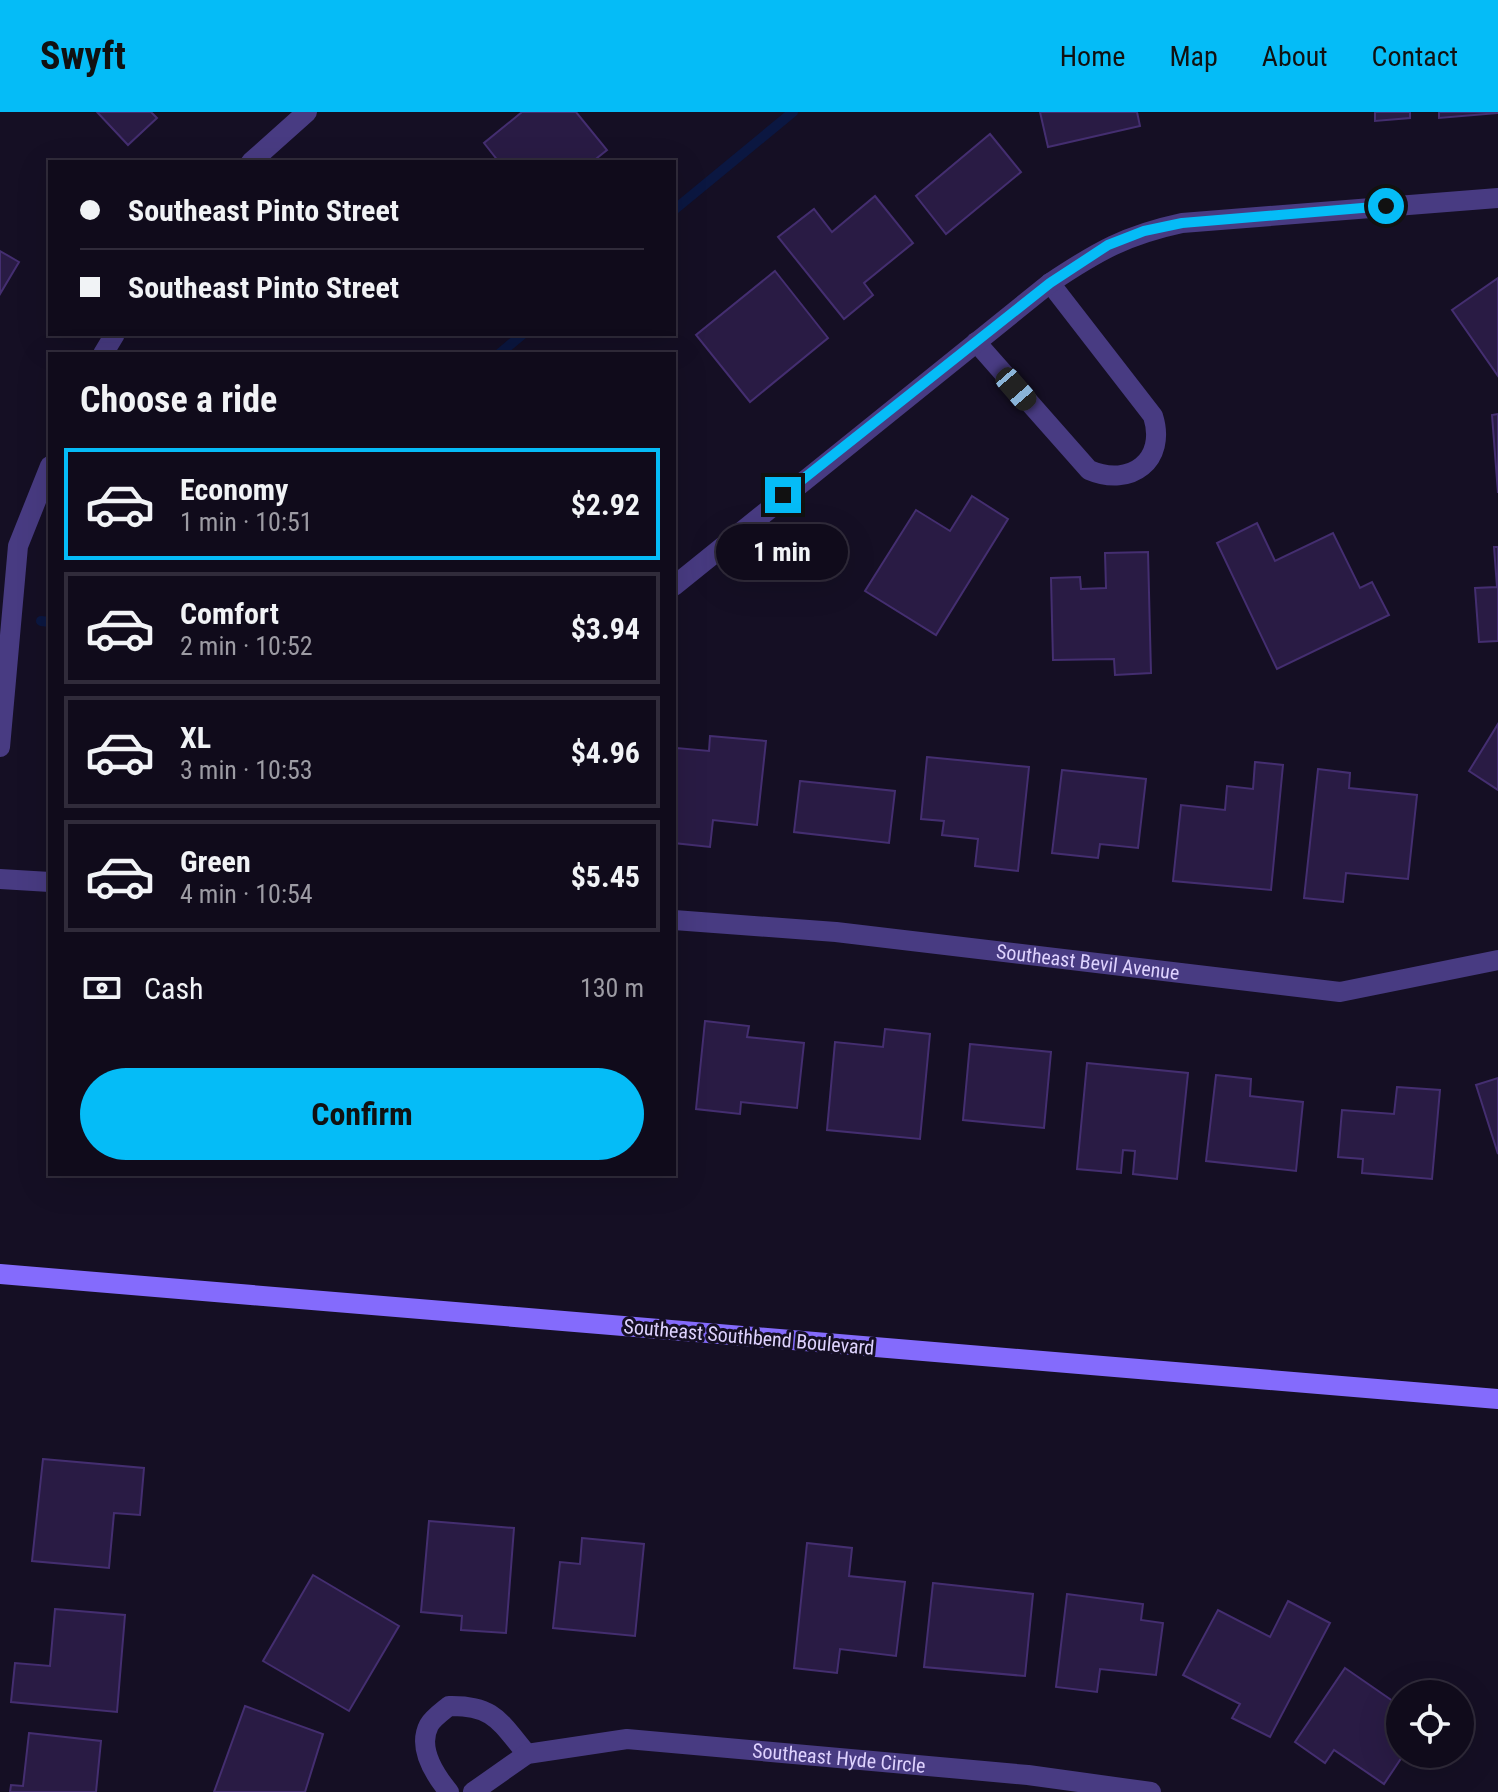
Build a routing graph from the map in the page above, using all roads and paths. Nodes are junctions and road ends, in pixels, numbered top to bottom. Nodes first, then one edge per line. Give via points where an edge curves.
1 (307, 112) edge
2 (253, 160) edge
3 (1498, 198) edge
4 (1050, 283) junction
5 (976, 342) junction
6 (48, 471) edge
7 (676, 584) edge
8 (0, 747) edge
9 (0, 879) edge
10 (48, 882) edge
11 (676, 920) edge
12 (1498, 960) edge
13 (0, 1274) edge
14 (1498, 1399) edge
15 (527, 1754) junction
16 (449, 1792) edge
17 (473, 1792) edge
18 (1151, 1792) edge

1 - 2 street
3 - 4 street via 1182,223 1108,245
4 - 5 street
4 - 5 street via 1153,416 1156,443 1133,474 1113,479 1083,465
5 - 7 street
6 - 8 street via 18,546
9 - 10 street
11 - 12 street, Southeast Bevil Avenue via 836,932 1340,992
13 - 14 street, Southeast Southbend Boulevard
15 - 16 street via 495,1715 475,1706 449,1706 430,1724 426,1742 429,1763
15 - 17 street, Southeast Hyde Circle
15 - 18 street, Southeast Hyde Circle via 627,1739 1028,1775

